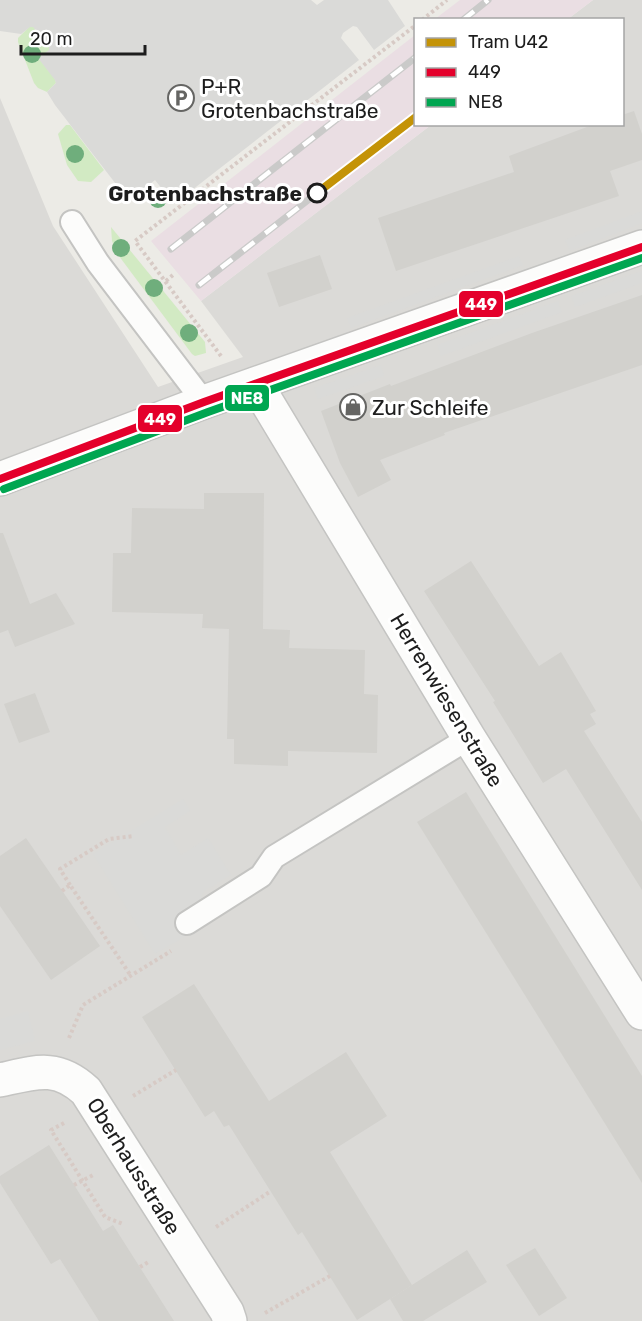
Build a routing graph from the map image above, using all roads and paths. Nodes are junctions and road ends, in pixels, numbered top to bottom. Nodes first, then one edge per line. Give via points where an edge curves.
1 (447, 0) edge
2 (424, 18) edge
3 (414, 27) edge
4 (72, 222) dead end
5 (642, 247) edge
6 (173, 275) dead end
7 (166, 281) junction
8 (224, 358) dead end
9 (256, 384) junction
10 (204, 402) junction
11 (0, 479) edge
12 (469, 738) junction
13 (134, 836) dead end
14 (70, 885) junction
15 (62, 891) dead end
16 (187, 922) joint
17 (131, 976) junction
18 (642, 1013) edge
19 (176, 1070) dead end
20 (56, 1072) junction
21 (0, 1080) edge
22 (132, 1096) dead end
23 (271, 1191) dead end
24 (207, 1234) dead end
25 (330, 1276) dead end
26 (264, 1314) dead end
27 (230, 1321) edge

1 - 2 path
3 - 7 path via 135,241
4 - 10 lane via 98,263
5 - 9 street
6 - 7 path
7 - 8 path
9 - 10 street
9 - 12 street, Herrenwiesenstraße
10 - 11 street
12 - 16 lane via 274,857 261,876
12 - 18 street, Herrenwiesenstraße
13 - 14 path via 109,839 60,869
14 - 15 path
14 - 17 path
16 - 17 path via 195,937
17 - 20 path via 82,1005
19 - 22 path
20 - 21 street
20 - 27 street, Oberhausstraße via 74,1079 86,1091
23 - 24 path
25 - 26 path

